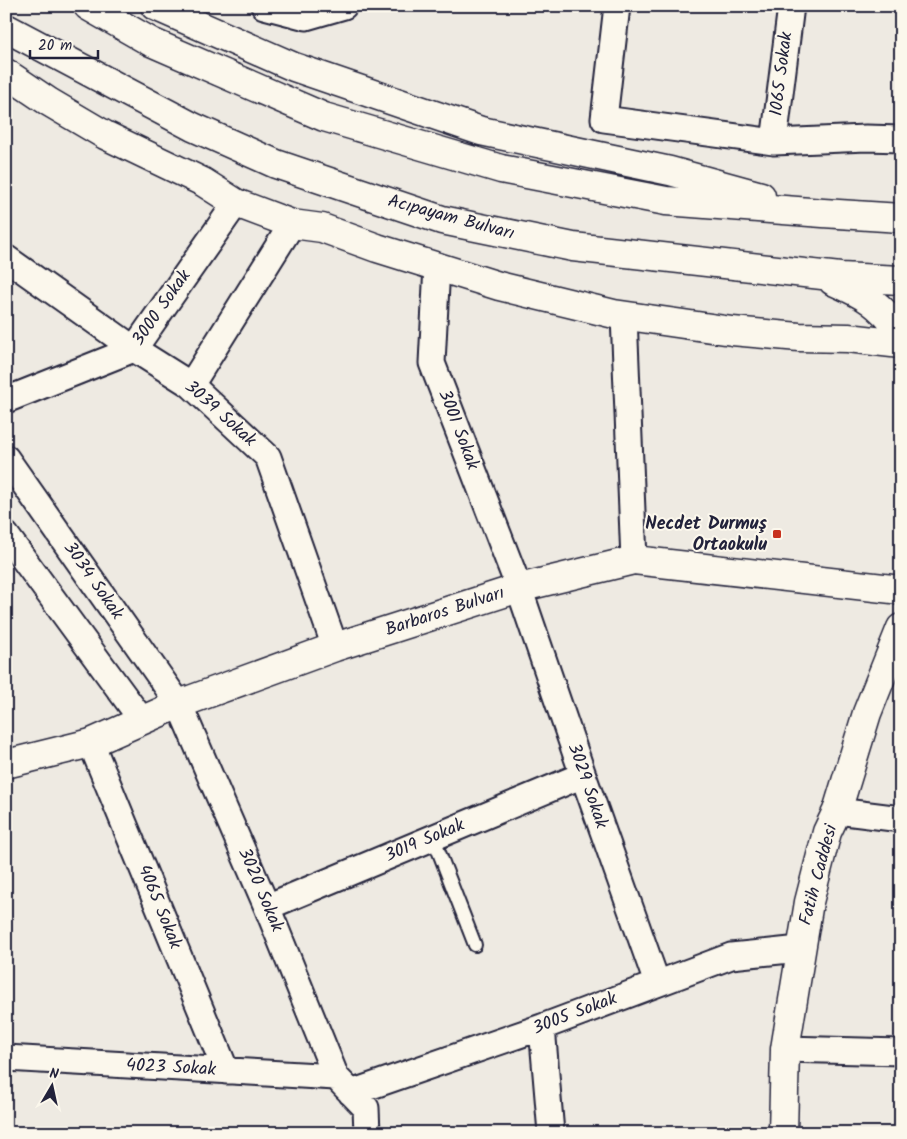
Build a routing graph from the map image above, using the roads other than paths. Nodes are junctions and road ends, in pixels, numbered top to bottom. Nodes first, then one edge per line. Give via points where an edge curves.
1 (88, 6) edge
2 (155, 6) edge
3 (264, 6) edge
4 (344, 6) edge
5 (617, 6) edge
6 (791, 6) edge
7 (6, 28) edge
8 (6, 73) edge
9 (901, 139) edge
10 (774, 142) junction
11 (901, 201) edge
12 (236, 203) junction
13 (823, 213) junction
14 (901, 218) edge
15 (292, 224) junction
16 (6, 258) edge
17 (436, 266) junction
18 (820, 275) junction
19 (901, 280) edge
20 (624, 316) junction
21 (901, 332) edge
22 (901, 344) edge
23 (134, 349) junction
24 (192, 385) junction
25 (6, 400) edge
26 (6, 458) edge
27 (6, 535) edge
28 (634, 560) junction
29 (519, 588) junction
30 (901, 590) edge
31 (901, 628) edge
32 (335, 647) junction
33 (180, 704) junction
34 (141, 720) junction
35 (91, 743) junction
36 (6, 764) edge
37 (582, 775) junction
38 (836, 811) junction
39 (901, 819) edge
40 (433, 837) junction
41 (267, 907) junction
42 (475, 945) dead end
43 (800, 949) junction
44 (657, 983) junction
45 (542, 1027) junction
46 (785, 1049) junction
47 (901, 1052) edge
48 (6, 1058) edge
49 (226, 1071) junction
50 (344, 1085) junction
51 (367, 1133) edge
52 (551, 1133) edge
53 (783, 1133) edge

1 - 13 main road via 151,42 324,117 500,170 666,201
2 - 13 main road via 294,67 481,131 670,171
3 - 4 street via 306,16
5 - 10 street via 604,119
6 - 10 street, 1065 Sokak
7 - 18 main road, Acıpayam Bulvarı via 193,127 276,164 442,220 573,247
8 - 12 main road via 105,135 203,182
9 - 10 street
11 - 13 main road via 892,205
12 - 15 main road
12 - 23 street, 3000 Sokak
13 - 14 main road
15 - 17 main road via 322,228
15 - 24 street
16 - 23 street, 3039 Sokak
17 - 20 main road via 499,286
17 - 29 street, 3001 Sokak via 432,363
18 - 19 main road, Acıpayam Bulvarı
18 - 21 main road via 860,293 882,309
20 - 22 main road via 742,332
20 - 28 street
23 - 24 street, 3039 Sokak
23 - 25 street, 3000 Sokak
24 - 32 street, 3039 Sokak via 268,456
26 - 33 street, 3034 Sokak
27 - 34 street
28 - 29 main road, Barbaros Bulvarı
28 - 30 main road, Barbaros Bulvarı
29 - 32 main road, Barbaros Bulvarı
29 - 37 street, 3029 Sokak
31 - 38 main road, Fatih Caddesi via 867,713
32 - 33 main road, Barbaros Bulvarı
33 - 34 main road, Barbaros Bulvarı
33 - 41 street, 3020 Sokak
34 - 35 main road, Barbaros Bulvarı
35 - 36 main road, Barbaros Bulvarı
35 - 49 street, 4065 Sokak
37 - 40 street, 3019 Sokak
37 - 44 street, 3029 Sokak
38 - 39 street
38 - 43 main road, Fatih Caddesi via 827,832
40 - 41 street, 3019 Sokak
40 - 42 lane
41 - 50 street, 3020 Sokak
43 - 44 street, 3005 Sokak via 731,956
43 - 46 main road, Fatih Caddesi
44 - 45 street, 3005 Sokak
45 - 50 street, 3005 Sokak
45 - 52 street
46 - 47 street
46 - 53 main road, Fatih Caddesi
48 - 49 street, 4023 Sokak
49 - 50 street, 4023 Sokak
50 - 51 street, 3020 Sokak via 366,1108

